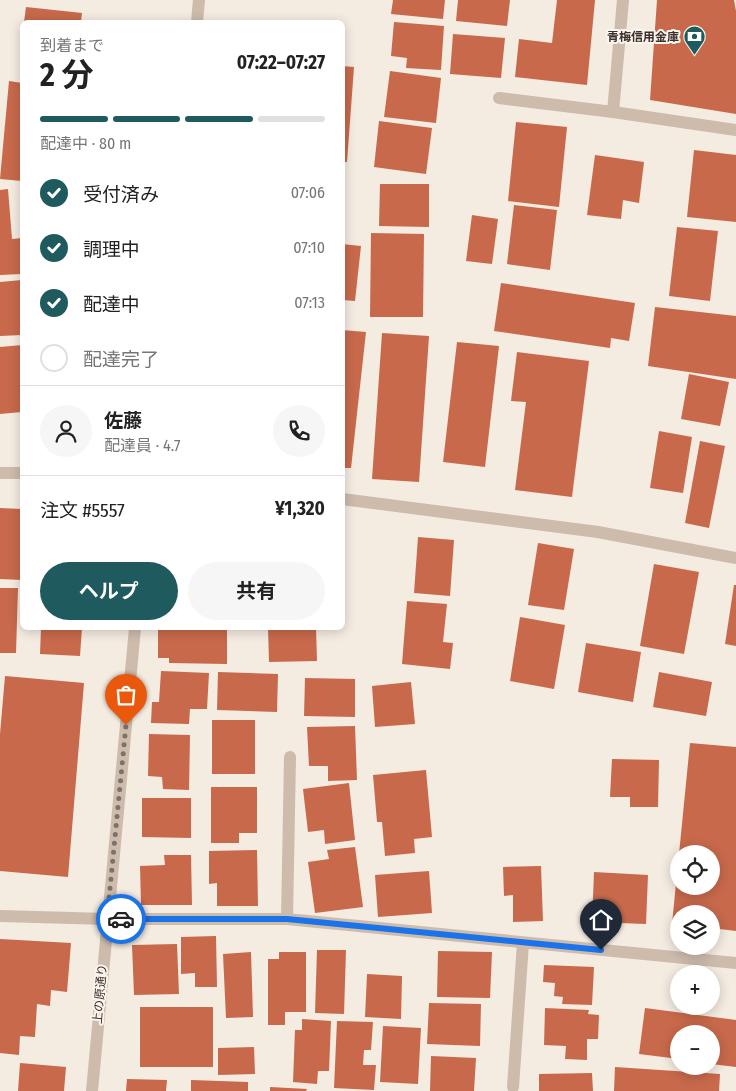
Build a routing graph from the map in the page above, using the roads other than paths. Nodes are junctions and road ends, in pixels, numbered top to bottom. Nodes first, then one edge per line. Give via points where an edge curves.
1 (200, 0) edge
2 (623, 0) edge
3 (197, 20) edge
4 (499, 98) dead end
5 (613, 112) junction
6 (736, 130) edge
7 (0, 473) edge
8 (20, 473) edge
9 (345, 499) edge
10 (736, 558) edge
11 (135, 630) edge
12 (290, 757) dead end
13 (0, 916) edge
14 (107, 919) junction
15 (287, 919) junction
16 (523, 943) junction
17 (736, 963) edge
18 (512, 1087) dead end
19 (92, 1091) edge

1 - 3 street
2 - 5 street
4 - 5 street
5 - 6 street
7 - 8 street
9 - 10 street via 598,532
11 - 14 street, 上の原通り
12 - 15 street
13 - 14 street
14 - 15 street
14 - 19 street, 上の原通り
15 - 16 street
16 - 17 street
16 - 18 street

